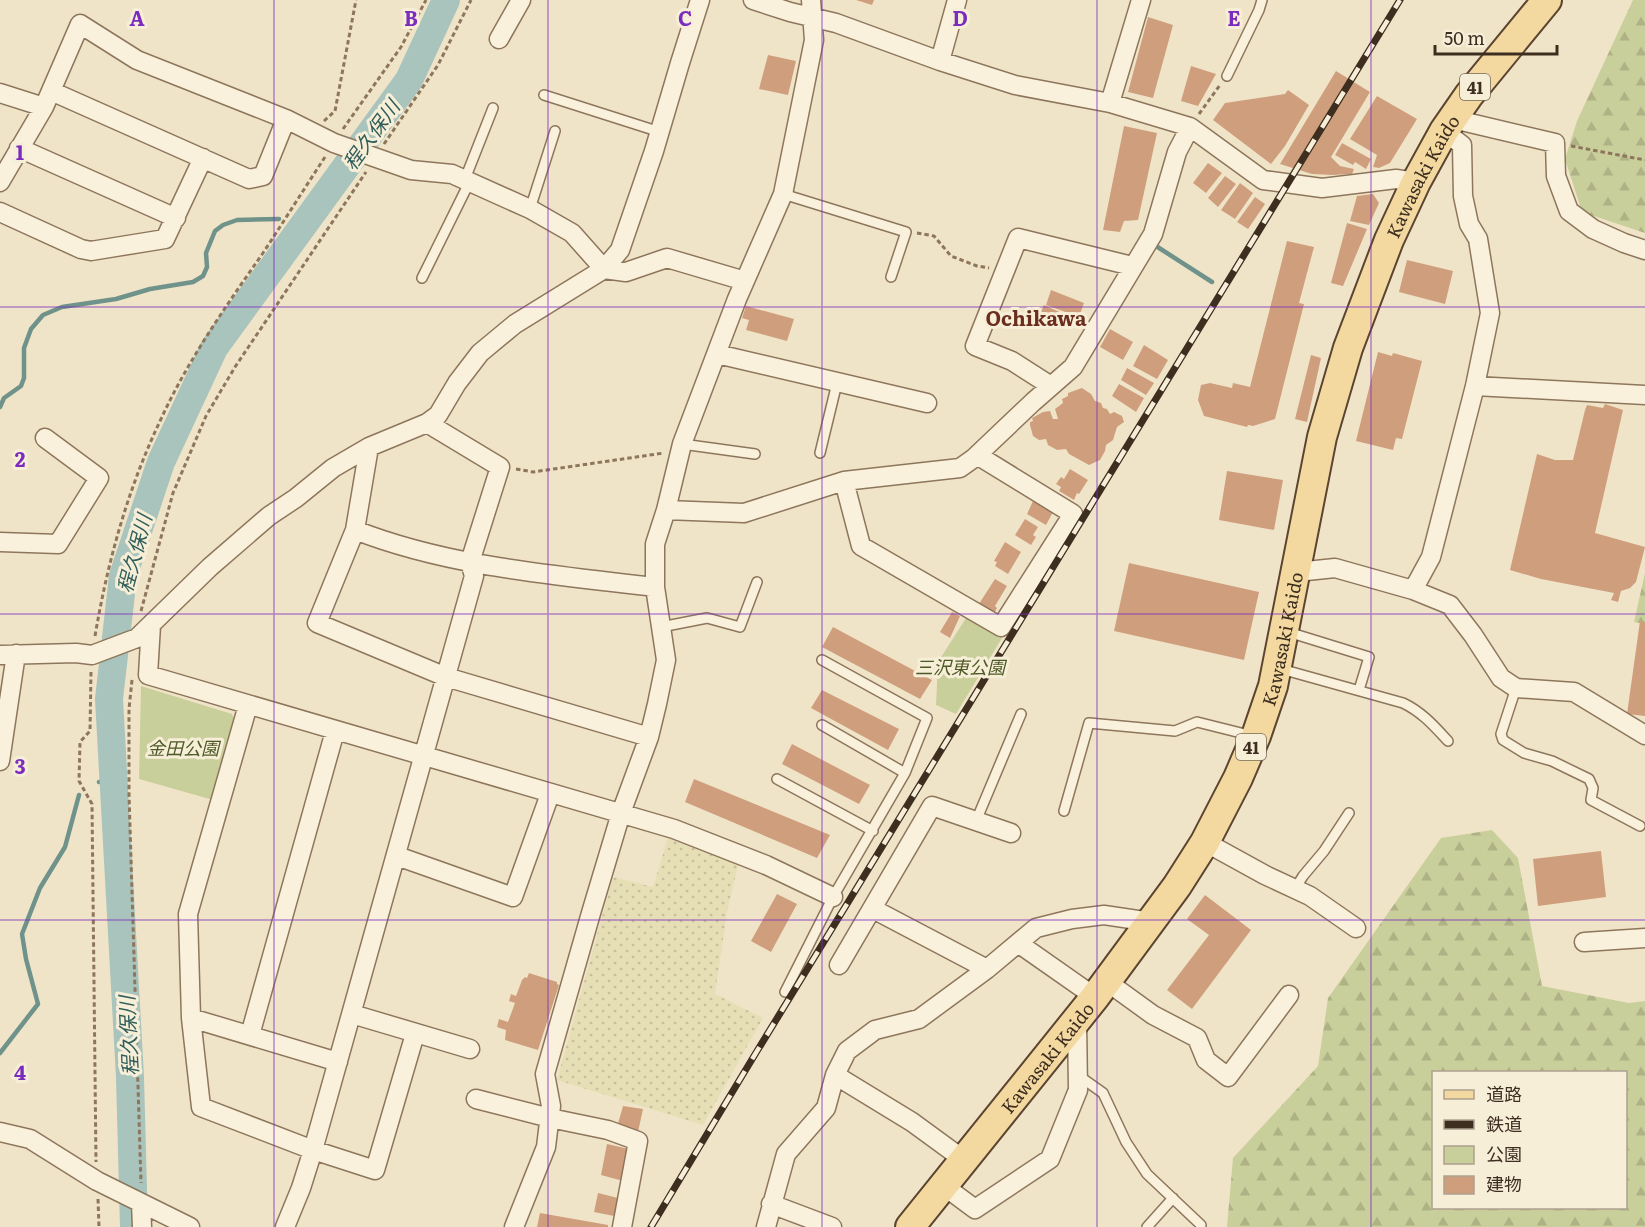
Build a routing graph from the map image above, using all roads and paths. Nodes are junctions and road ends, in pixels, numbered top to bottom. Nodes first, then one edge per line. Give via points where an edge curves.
1 (356, 0) edge
2 (426, 0) edge
3 (521, 0) edge
4 (700, 0) edge
5 (753, 0) edge
6 (957, 0) edge
7 (1141, 0) edge
8 (1262, 0) edge
9 (1547, 0) edge
10 (812, 8) edge
11 (498, 39) dead end
12 (940, 61) junction
13 (1227, 76) dead end
14 (0, 93) edge
15 (544, 95) dead end
16 (47, 99) junction
17 (1110, 103) junction
18 (493, 108) dead end
19 (286, 119) junction
20 (1449, 125) junction
21 (1190, 127) junction
22 (555, 131) dead end
23 (660, 132) junction
24 (312, 133) junction
25 (1555, 143) junction
26 (335, 144) junction
27 (19, 148) junction
28 (203, 159) junction
29 (1645, 160) edge
30 (468, 180) junction
31 (0, 182) edge
32 (1416, 182) junction
33 (783, 194) junction
34 (530, 209) junction
35 (0, 212) edge
36 (176, 218) junction
37 (906, 232) junction
38 (1645, 250) edge
39 (1132, 266) junction
40 (604, 268) junction
41 (1005, 271) junction
42 (891, 276) dead end
43 (422, 278) dead end
44 (745, 281) junction
45 (717, 354) junction
46 (837, 382) junction
47 (1051, 386) junction
48 (1475, 386) junction
49 (1645, 395) edge
50 (927, 404) dead end
51 (427, 423) junction
52 (45, 438) dead end
53 (369, 447) junction
54 (680, 448) junction
55 (820, 453) dead end
56 (755, 454) dead end
57 (977, 455) junction
58 (500, 467) junction
59 (844, 481) junction
60 (666, 510) junction
61 (355, 530) junction
62 (0, 542) edge
63 (470, 562) junction
64 (1297, 572) junction
65 (757, 582) dead end
66 (655, 587) junction
67 (1413, 590) junction
68 (151, 625) junction
69 (660, 627) junction
70 (1285, 631) junction
71 (8, 654) edge
72 (822, 660) dead end
73 (1277, 668) junction
74 (446, 677) junction
75 (1516, 688) junction
76 (1359, 690) junction
77 (248, 705) junction
78 (1022, 714) dead end
79 (822, 725) dead end
80 (335, 731) junction
81 (1645, 735) edge
82 (1256, 736) junction
83 (649, 737) junction
84 (1448, 741) dead end
85 (425, 756) junction
86 (0, 761) edge
87 (905, 773) junction
88 (777, 778) dead end
89 (550, 794) junction
90 (1064, 811) dead end
91 (621, 813) junction
92 (1349, 813) dead end
93 (976, 821) junction
94 (1640, 826) dead end
95 (873, 831) junction
96 (1011, 833) dead end
97 (1205, 842) junction
98 (397, 856) junction
99 (1296, 889) junction
100 (833, 897) junction
101 (873, 909) junction
102 (1151, 922) junction
103 (1356, 928) dead end
104 (1645, 938) edge
105 (1584, 942) dead end
106 (1018, 943) junction
107 (839, 965) dead end
108 (987, 969) junction
109 (1101, 989) junction
110 (785, 992) dead end
111 (1289, 995) dead end
112 (352, 1014) junction
113 (191, 1018) junction
114 (1077, 1020) junction
115 (415, 1034) junction
116 (250, 1035) junction
117 (470, 1049) dead end
118 (338, 1062) junction
119 (836, 1075) junction
120 (1078, 1076) junction
121 (476, 1099) dead end
122 (550, 1118) junction
123 (0, 1132) edge
124 (313, 1150) junction
125 (964, 1160) junction
126 (99, 1182) junction
127 (944, 1186) junction
128 (1173, 1198) junction
129 (139, 1201) junction
130 (771, 1204) junction
131 (811, 1223) edge
132 (1201, 1225) dead end
133 (99, 1227) edge
134 (142, 1227) edge
135 (190, 1227) edge
136 (285, 1227) edge
137 (514, 1227) edge
138 (621, 1227) edge
139 (766, 1227) edge
140 (832, 1227) edge
141 (910, 1227) edge
142 (1147, 1227) edge

1 - 24 path via 335,111
2 - 26 path via 401,47
3 - 11 street
4 - 23 street
5 - 10 street
6 - 12 street
7 - 17 street
8 - 13 lane
9 - 20 main road, Kawasaki Kaido / 41
10 - 12 street via 836,23
10 - 33 street via 814,40
12 - 17 street via 1015,85
14 - 16 street
15 - 23 lane
16 - 19 street via 80,24 136,60
16 - 27 street
16 - 28 street
17 - 21 street
18 - 30 lane
19 - 24 street
19 - 28 street via 263,176 249,179
20 - 25 street
20 - 32 main road, Kawasaki Kaido / 41
20 - 48 street via 1462,145 1464,196 1469,224 1478,239 1490,313
21 - 32 street via 1263,180 1322,188 1396,179
21 - 39 street via 1177,152 1153,234
22 - 34 lane
23 - 40 street via 620,250
24 - 26 street
25 - 29 path
25 - 38 street via 1556,176 1569,211 1593,229
26 - 30 street via 411,170 452,174
27 - 31 street
27 - 36 street
28 - 36 street
30 - 34 street
30 - 43 lane
32 - 64 main road, Kawasaki Kaido / 41 via 1348,348 1322,437
33 - 37 lane
33 - 44 street
34 - 40 street via 572,233
35 - 36 street via 91,251 165,239
37 - 41 path via 934,236 951,256
37 - 42 lane
39 - 41 street via 1018,238
39 - 47 street via 1073,367
40 - 44 street via 626,272 667,258
40 - 51 street via 515,324 480,353 438,415
41 - 47 street via 975,346 1012,361
44 - 45 street
45 - 46 street
45 - 54 street
46 - 50 street
46 - 55 lane
47 - 57 street
48 - 49 street
48 - 67 street via 1431,557
51 - 53 street
51 - 58 street
52 - 62 street via 99,478 58,544
53 - 61 street
53 - 68 street via 333,468 269,516
54 - 56 lane
54 - 58 path via 533,472
54 - 60 street
57 - 59 street via 960,468
57 - 59 street via 1073,514 1001,627 861,546
58 - 63 street
59 - 60 street via 744,513
60 - 66 street via 655,544
61 - 63 street via 388,543
61 - 74 street via 317,623
63 - 66 street
63 - 74 street via 474,576
64 - 67 street via 1335,568
64 - 70 main road, Kawasaki Kaido / 41
65 - 69 lane via 740,627 707,618
66 - 69 street
67 - 75 street via 1450,605 1501,678
68 - 71 street via 137,638 97,653
68 - 77 street via 148,675
69 - 83 street via 666,660
70 - 73 main road, Kawasaki Kaido / 41
70 - 76 lane via 1370,657
71 - 86 street
72 - 87 lane via 927,718
73 - 76 lane
73 - 82 main road, Kawasaki Kaido / 41
74 - 83 street
74 - 85 street
75 - 81 street via 1574,692
75 - 94 lane via 1501,734 1503,740 1524,753 1589,778 1593,788 1591,800
76 - 84 lane via 1414,709
77 - 80 street
77 - 113 street via 188,914
78 - 93 lane
79 - 87 lane
80 - 85 street
80 - 116 street
82 - 90 lane via 1197,722 1175,731 1089,723
82 - 97 main road, Kawasaki Kaido / 41
83 - 91 street
85 - 89 street
85 - 98 street
87 - 95 lane
88 - 95 lane
89 - 91 street
89 - 98 street via 513,897
91 - 100 street via 766,865
91 - 122 street via 545,1074
92 - 99 lane
93 - 96 street
93 - 101 street via 932,806
95 - 100 lane
97 - 99 street
97 - 102 main road, Kawasaki Kaido / 41
98 - 112 street
99 - 103 street
100 - 110 lane
101 - 107 street
101 - 108 street
102 - 106 street via 1104,915 1072,919 1036,928
102 - 109 main road, Kawasaki Kaido / 41
104 - 105 street
106 - 108 street
106 - 109 street
108 - 119 street via 919,1019 874,1030 847,1051
109 - 111 street via 1197,1038 1206,1060 1228,1077
109 - 114 main road, Kawasaki Kaido / 41
112 - 115 street
112 - 118 street
113 - 116 street
113 - 124 street via 201,1107
114 - 120 street
114 - 125 main road, Kawasaki Kaido / 41
115 - 117 street
115 - 124 street via 375,1170
116 - 118 street
118 - 124 street
119 - 125 street
119 - 130 street via 826,1108 786,1154
120 - 127 street via 1078,1090 1050,1159 975,1209
120 - 128 lane via 1103,1093 1126,1142 1147,1174
121 - 122 street
122 - 137 street via 546,1147
122 - 138 street via 609,1130 638,1141
123 - 126 street via 30,1139
124 - 136 street
125 - 127 main road, Kawasaki Kaido / 41
126 - 129 street
126 - 133 path
127 - 141 main road, Kawasaki Kaido / 41
128 - 132 lane
128 - 142 lane
129 - 134 street
129 - 135 street
130 - 131 street
130 - 139 street
131 - 140 street

